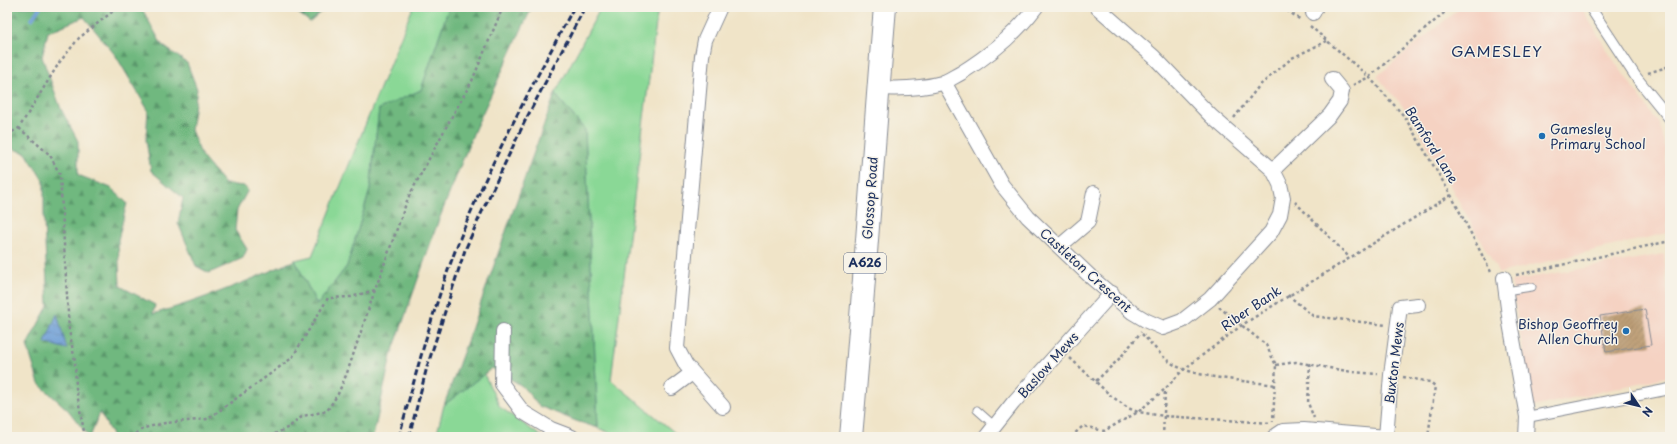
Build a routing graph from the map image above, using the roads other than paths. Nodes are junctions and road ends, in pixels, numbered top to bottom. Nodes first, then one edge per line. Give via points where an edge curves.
1 (720, 7) edge
2 (885, 7) edge
3 (1036, 7) edge
4 (1097, 7) edge
5 (1590, 7) edge
6 (1332, 79) dead end
7 (944, 82) junction
8 (878, 88) junction
9 (1669, 117) edge
10 (1273, 170) junction
11 (1094, 193) dead end
12 (1060, 246) junction
13 (1505, 285) joint
14 (1532, 287) dead end
15 (1112, 294) junction
16 (1418, 305) dead end
17 (503, 331) dead end
18 (692, 373) junction
19 (672, 388) dead end
20 (1670, 389) edge
21 (723, 407) dead end
22 (977, 410) dead end
23 (1527, 417) junction
24 (995, 426) junction
25 (572, 437) edge
26 (851, 437) edge
27 (986, 437) edge
28 (1274, 437) edge
29 (1387, 437) edge
30 (1526, 437) edge

1 - 18 street via 702,56 677,338 677,348
2 - 8 main road, Glossop Road / A626
3 - 7 street via 1024,23 997,49
4 - 10 street, Castleton Crescent via 1154,57 1226,129
5 - 9 street via 1636,77
6 - 10 street via 1342,91 1340,101 1330,115
7 - 8 street via 902,89
7 - 12 street, Castleton Crescent via 1002,185 1028,217
8 - 26 main road, Glossop Road / A626
10 - 15 street, Castleton Crescent via 1283,198 1280,215 1271,232 1210,299 1182,321 1163,328 1144,327
11 - 12 street via 1088,222
12 - 15 street, Castleton Crescent
13 - 14 lane
13 - 23 street
15 - 24 street, Baslow Mews
16 - 29 street, Buxton Mews via 1400,307 1391,375
17 - 25 street via 502,384 523,412 551,429
18 - 19 street
18 - 21 street
20 - 23 street
22 - 24 lane
23 - 30 street
24 - 27 street, Baslow Mews
28 - 29 street via 1284,431 1304,430

